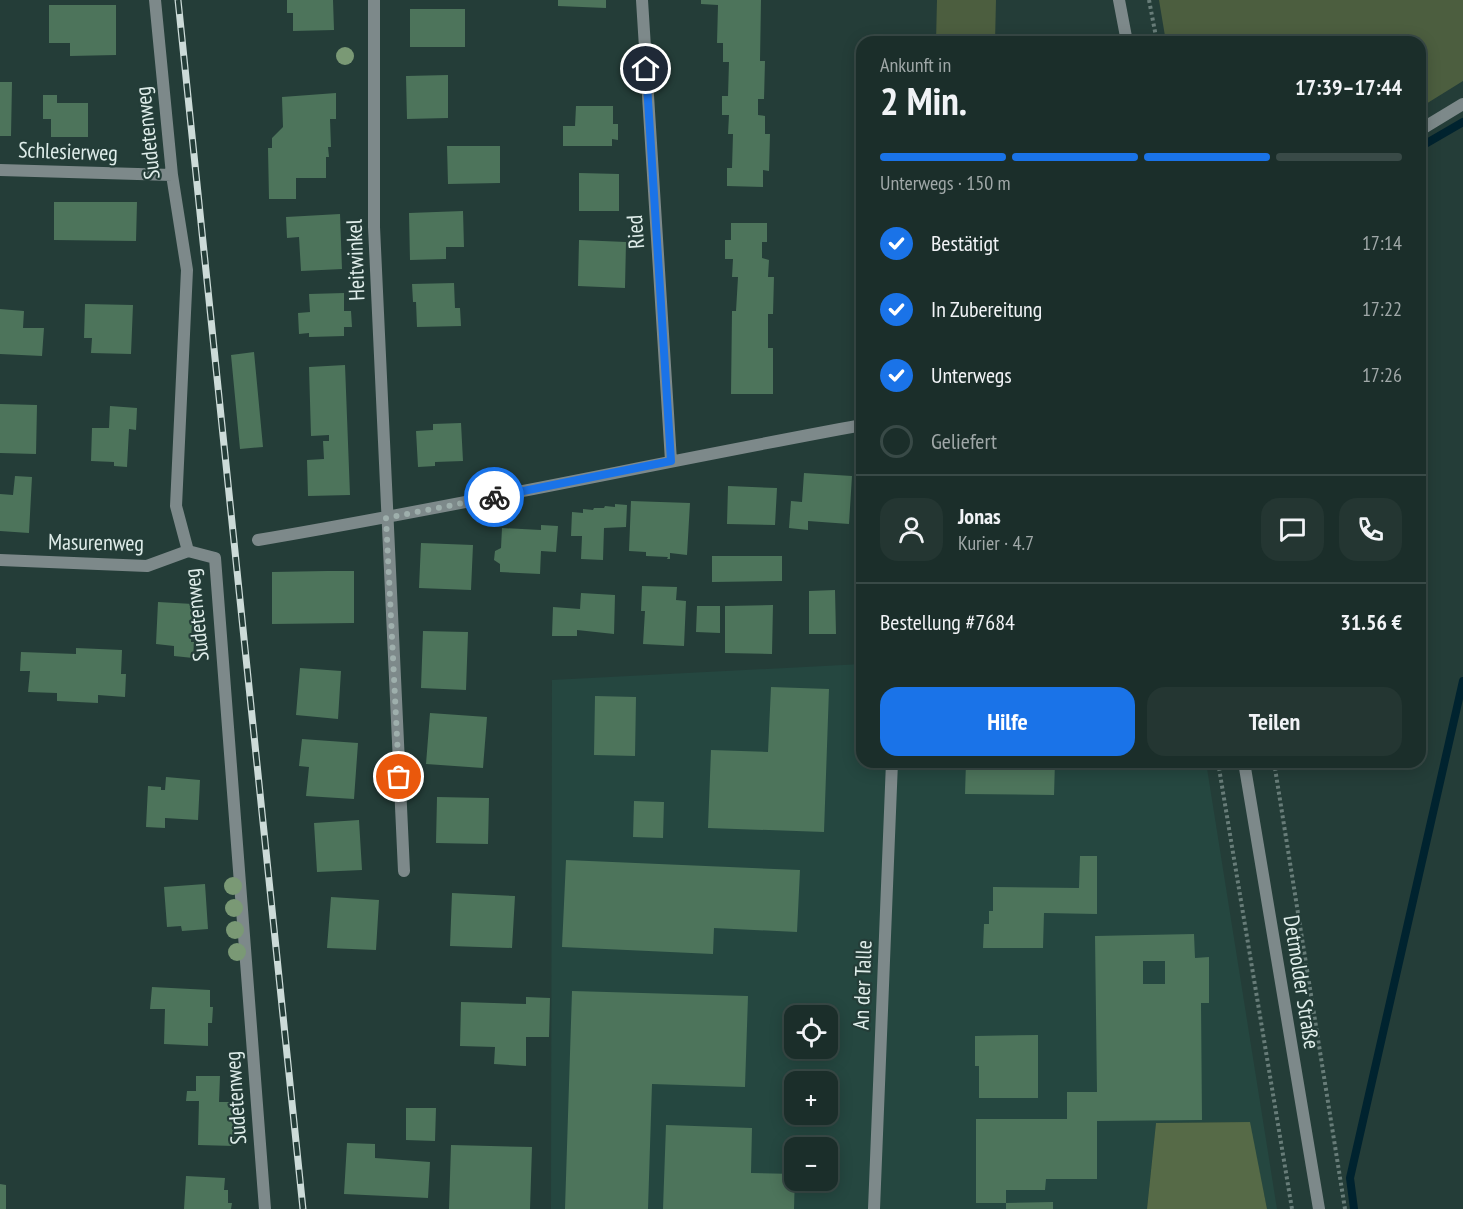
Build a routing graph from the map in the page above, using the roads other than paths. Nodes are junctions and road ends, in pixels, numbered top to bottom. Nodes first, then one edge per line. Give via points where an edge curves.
1 (155, 0) edge
2 (374, 0) edge
3 (642, 0) edge
4 (1119, 0) edge
5 (1126, 36) edge
6 (1463, 105) edge
7 (1426, 127) edge
8 (0, 170) edge
9 (172, 175) junction
10 (856, 426) edge
11 (671, 461) junction
12 (386, 518) junction
13 (258, 540) dead end
14 (188, 551) junction
15 (0, 560) edge
16 (892, 768) edge
17 (1245, 768) edge
18 (404, 871) dead end
19 (265, 1209) edge
20 (874, 1209) edge
21 (1319, 1209) edge

1 - 9 street, Sudetenweg
2 - 12 street, Heitwinkel via 374,227
3 - 11 street, Ried
4 - 5 street
6 - 7 street
8 - 9 street, Schlesierweg
9 - 14 street, Sudetenweg via 187,270 176,506
10 - 11 street
11 - 12 street
12 - 13 street
12 - 18 street, Heitwinkel
14 - 15 street, Masurenweg via 147,566
14 - 19 street, Sudetenweg via 214,558
16 - 20 street, An der Talle
17 - 21 street, Detmolder Straße

